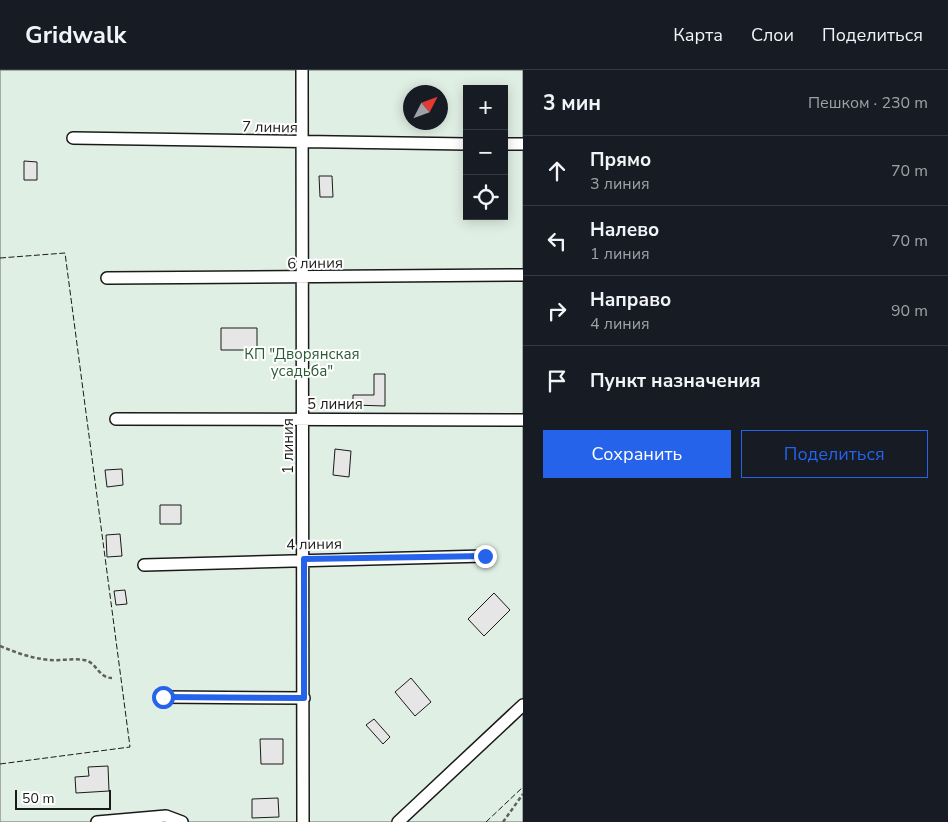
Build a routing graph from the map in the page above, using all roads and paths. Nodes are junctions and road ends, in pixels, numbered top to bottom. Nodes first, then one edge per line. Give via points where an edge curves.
1 (302, 70) edge
2 (73, 138) dead end
3 (303, 142) junction
4 (463, 144) edge
5 (508, 144) edge
6 (523, 144) edge
7 (523, 276) edge
8 (107, 278) dead end
9 (303, 279) junction
10 (116, 419) dead end
11 (303, 419) junction
12 (523, 420) edge
13 (485, 556) dead end
14 (304, 559) junction
15 (144, 565) dead end
16 (0, 646) edge
17 (112, 678) dead end
18 (163, 697) dead end
19 (304, 698) junction
20 (523, 705) edge
21 (523, 794) edge
22 (97, 822) edge
23 (182, 822) edge
24 (303, 822) edge
25 (398, 822) edge
26 (502, 822) edge

1 - 3 street, 1 линия
2 - 3 street, 7 линия
3 - 4 street, 7 линия
3 - 9 street, 1 линия
5 - 6 street
7 - 9 street, 6 линия
8 - 9 street, 6 линия
9 - 11 street, 1 линия
10 - 11 street, 5 линия
11 - 12 street, 5 линия
11 - 14 street, 1 линия
13 - 14 street, 4 линия
14 - 15 street, 4 линия
14 - 19 street, 1 линия
16 - 17 path via 22,656 84,660 102,675
18 - 19 street
19 - 24 street, 1 линия
20 - 25 street
21 - 26 path
22 - 23 street via 166,816

